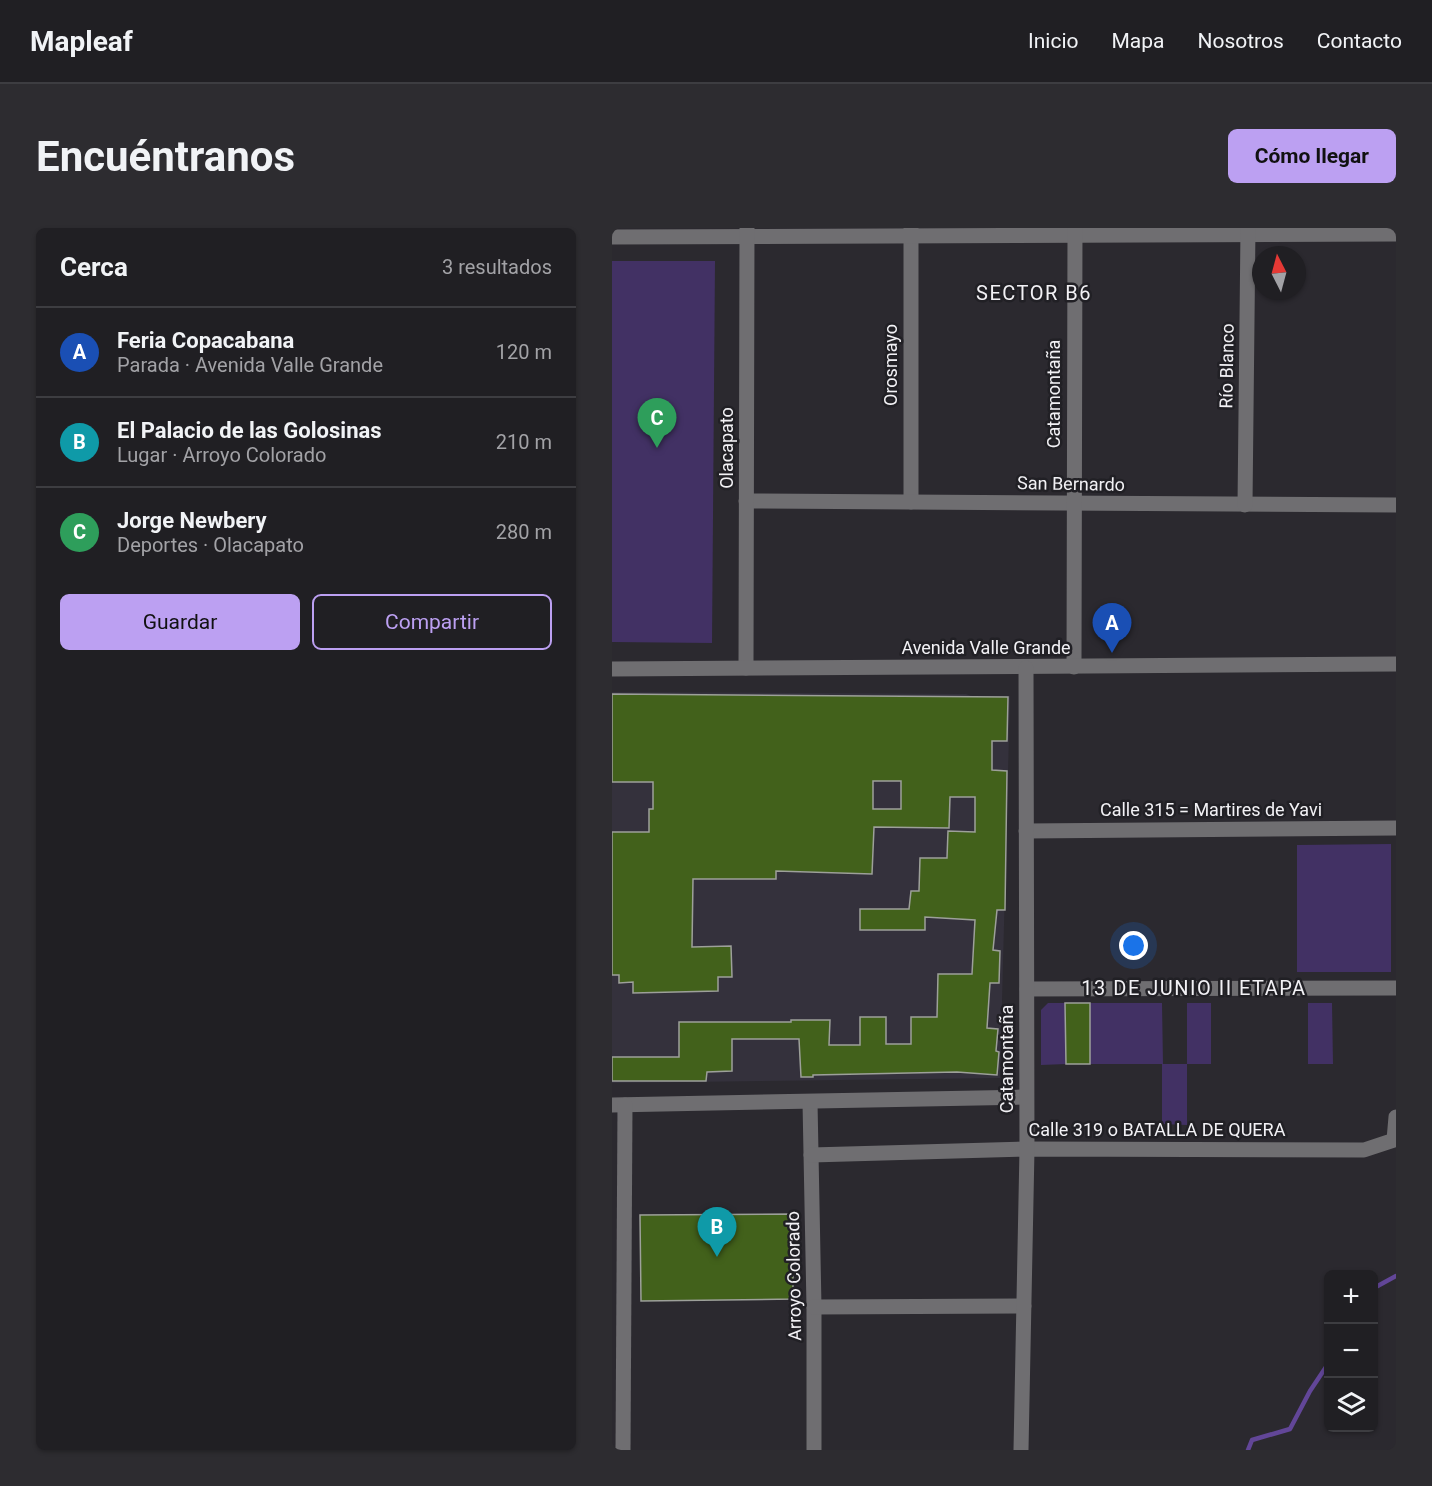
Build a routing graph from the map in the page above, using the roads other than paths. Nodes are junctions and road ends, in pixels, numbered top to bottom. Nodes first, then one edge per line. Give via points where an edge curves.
1 (1248, 231) edge
2 (747, 232) edge
3 (910, 232) edge
4 (1075, 232) edge
5 (1396, 234) edge
6 (612, 237) edge
7 (746, 501) junction
8 (911, 502) junction
9 (1073, 504) junction
10 (1245, 505) junction
11 (1396, 505) edge
12 (1396, 664) edge
13 (1074, 667) junction
14 (746, 668) junction
15 (1026, 668) junction
16 (612, 669) edge
17 (1396, 828) edge
18 (1026, 831) junction
19 (1396, 988) edge
20 (1027, 989) junction
21 (1026, 1097) junction
22 (810, 1102) junction
23 (619, 1105) edge
24 (1396, 1117) edge
25 (1027, 1149) junction
26 (811, 1155) junction
27 (814, 1306) junction
28 (1024, 1306) junction
29 (623, 1450) edge
30 (814, 1450) edge
31 (1021, 1450) edge

1 - 4 street
1 - 5 street
1 - 10 street, Río Blanco
2 - 3 street
2 - 6 street
2 - 7 street, Olacapato
3 - 4 street
3 - 8 street, Orosmayo
4 - 9 street, Catamontaña
7 - 8 street, San Bernardo
7 - 14 street, Olacapato
8 - 9 street, San Bernardo
9 - 10 street, San Bernardo
9 - 13 street, Catamontaña
10 - 11 street, San Bernardo
12 - 13 street, Avenida Valle Grande
13 - 15 street, Avenida Valle Grande
14 - 15 street, Avenida Valle Grande
14 - 16 street, Avenida Valle Grande
15 - 18 street, Catamontaña
17 - 18 street, Calle 315 = Martires de Yavi
18 - 20 street, Catamontaña
19 - 20 street
20 - 21 street, Catamontaña
21 - 22 street
21 - 25 street, Catamontaña
22 - 23 street
22 - 26 street, Arroyo Colorado
23 - 29 street
24 - 25 street, Calle 319 o BATALLA DE QUERA via 1394,1140 1364,1150
25 - 26 street, Calle 319 o BATALLA DE QUERA
25 - 28 street, Catamontaña
26 - 27 street, Arroyo Colorado
27 - 28 street
27 - 30 street, Arroyo Colorado
28 - 31 street, Catamontaña

